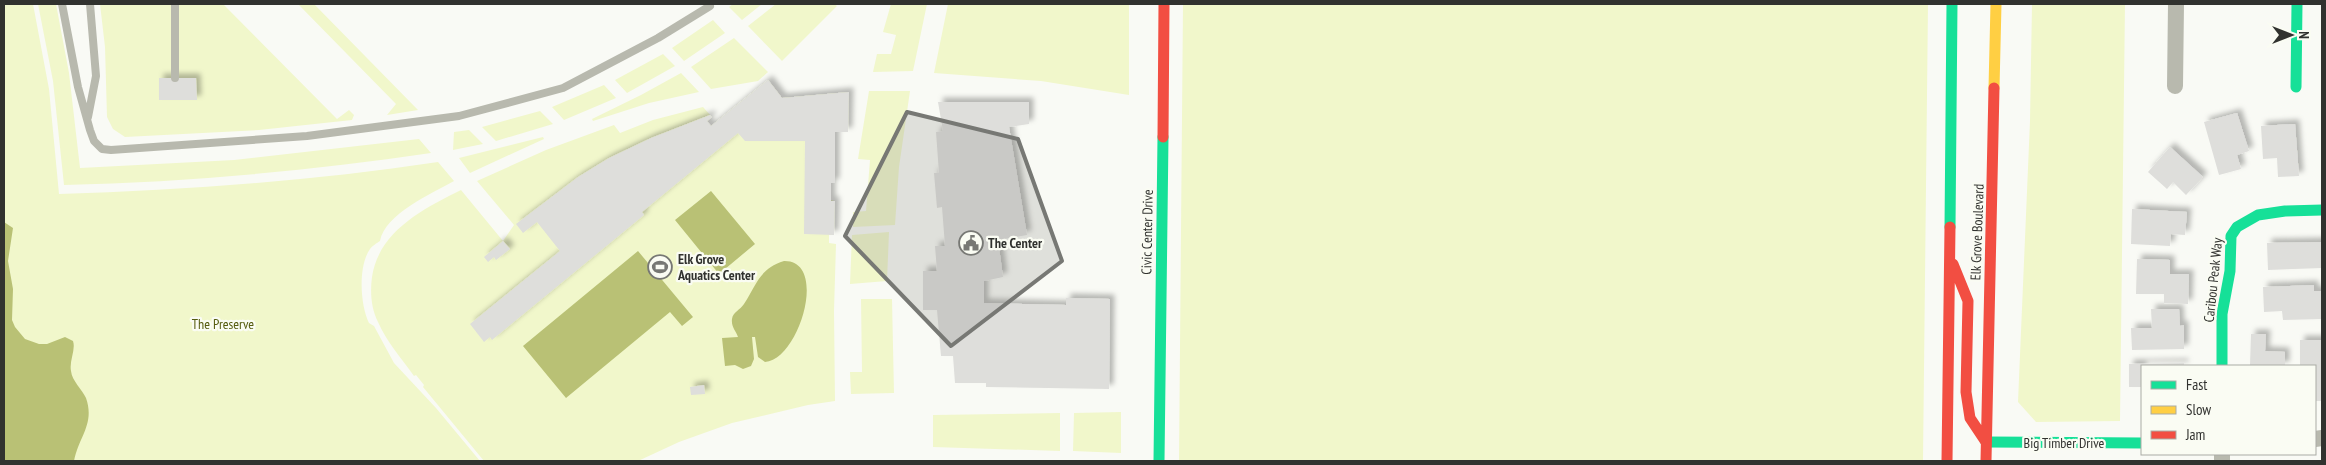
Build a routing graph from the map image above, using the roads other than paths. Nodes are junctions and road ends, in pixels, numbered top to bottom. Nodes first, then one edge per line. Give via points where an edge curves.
1 (62, 4) edge
2 (90, 4) edge
3 (175, 4) edge
4 (1164, 4) edge
5 (1952, 4) edge
6 (1996, 4) edge
7 (2176, 4) edge
8 (2297, 4) edge
9 (710, 6) dead end
10 (175, 78) dead end
11 (2175, 86) dead end
12 (2296, 87) dead end
13 (88, 119) junction
14 (2322, 210) edge
15 (1949, 254) junction
16 (2222, 365) edge
17 (1986, 442) junction
18 (2141, 443) edge
19 (1947, 448) junction
20 (1159, 461) edge
21 (1946, 461) edge
22 (1956, 461) edge
23 (1986, 461) edge

1 - 13 lane via 78,87
2 - 13 lane via 96,76
3 - 10 lane
4 - 20 main road, Civic Center Drive
5 - 15 main road, Elk Grove Boulevard
6 - 17 main road, Elk Grove Boulevard
7 - 11 street
8 - 12 main road
9 - 13 lane via 658,38 563,88 459,116 307,136 111,150 94,141
14 - 16 main road, Caribou Peak Way via 2254,216 2238,226 2230,237 2231,269 2224,297
15 - 17 main road via 1968,301 1966,392 1970,418
15 - 19 main road, Elk Grove Boulevard
17 - 18 main road, Big Timber Drive
17 - 23 main road, Elk Grove Boulevard
19 - 21 main road, Elk Grove Boulevard
19 - 22 main road

